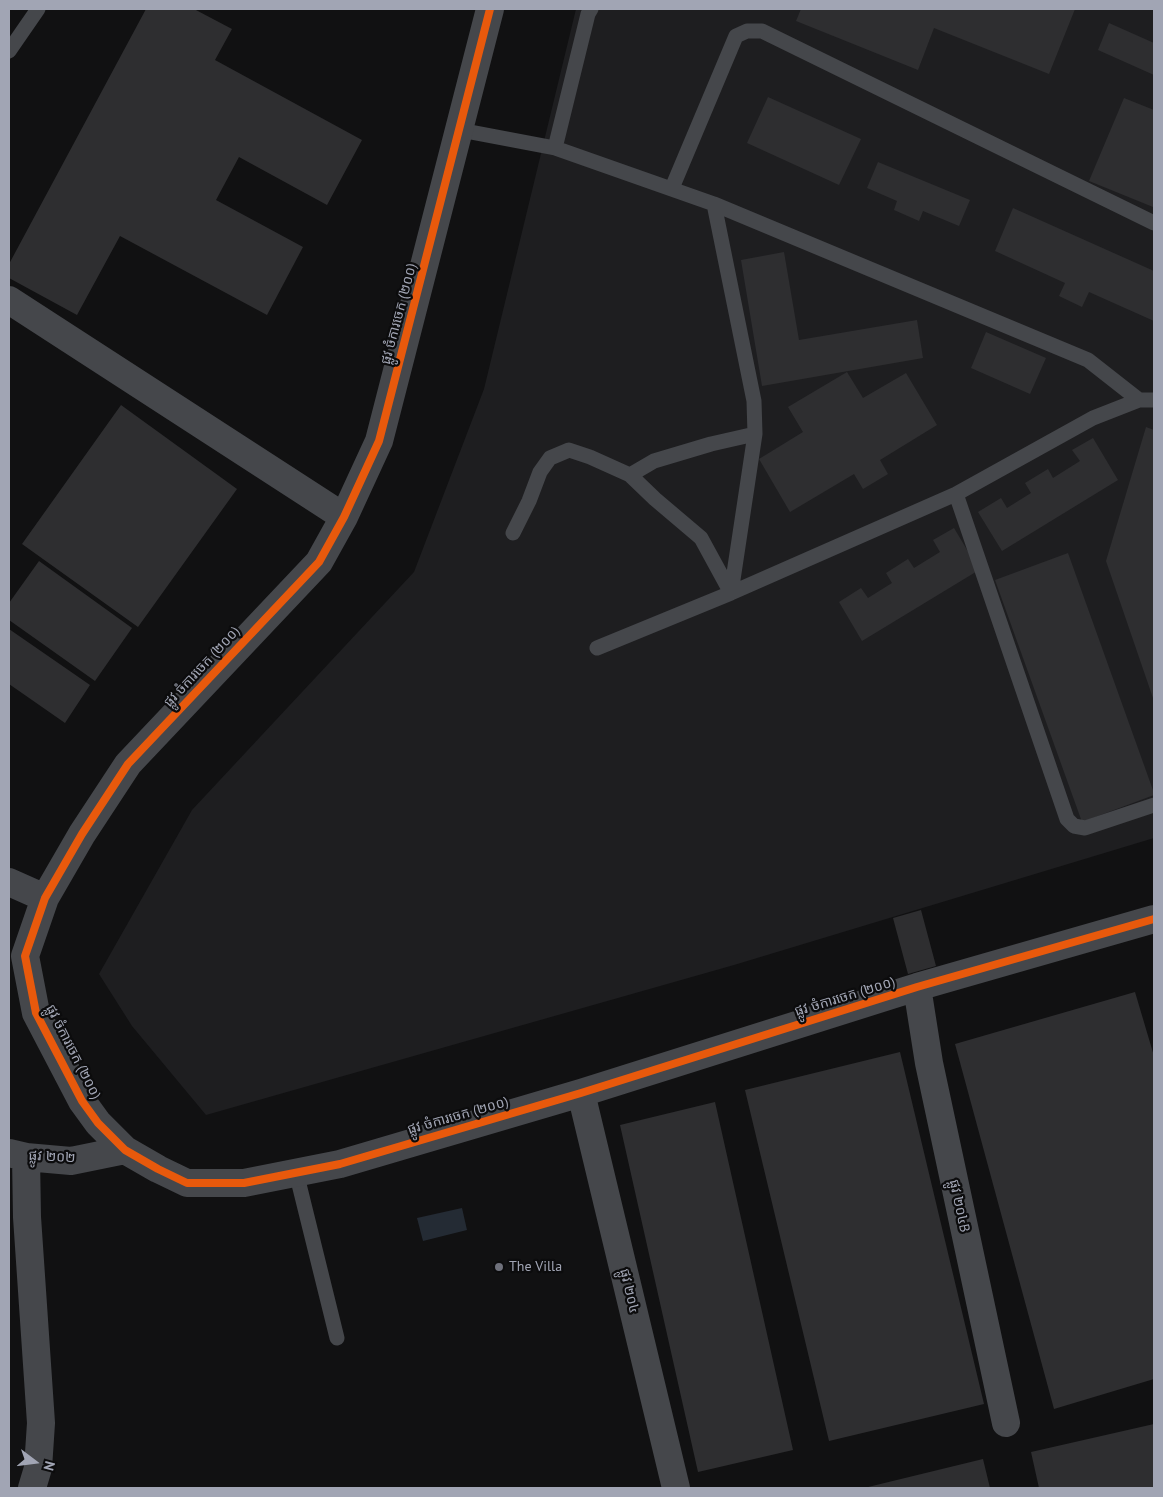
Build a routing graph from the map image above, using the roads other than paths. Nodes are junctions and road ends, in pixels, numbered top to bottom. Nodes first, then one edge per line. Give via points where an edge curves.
1 (38, 9) edge
2 (490, 9) edge
3 (591, 9) edge
4 (9, 50) edge
5 (460, 130) junction
6 (555, 148) junction
7 (672, 188) junction
8 (714, 204) junction
9 (1154, 223) edge
10 (9, 300) edge
11 (1147, 400) edge
12 (755, 434) junction
13 (630, 475) junction
14 (956, 494) junction
15 (344, 517) junction
16 (513, 533) dead end
17 (731, 593) junction
18 (597, 648) dead end
19 (1154, 805) edge
20 (9, 882) edge
21 (45, 898) junction
22 (1154, 919) edge
23 (917, 988) junction
24 (581, 1093) junction
25 (124, 1150) junction
26 (17, 1155) edge
27 (296, 1172) junction
28 (337, 1338) dead end
29 (1006, 1423) dead end
30 (32, 1488) edge
31 (676, 1488) edge

1 - 4 lane
2 - 5 street, ផ្លូវ ចំការចេក (២០០)
3 - 6 lane
5 - 6 lane
5 - 15 street, ផ្លូវ ចំការចេក (២០០) via 379,441
6 - 7 lane
7 - 8 lane
7 - 9 lane via 736,36 747,31 762,31
8 - 11 lane via 1088,360
8 - 12 lane via 754,401
10 - 15 street
11 - 14 lane via 1093,418
12 - 13 lane via 654,460
12 - 17 lane
13 - 16 lane via 569,450 550,458 540,472
13 - 17 lane via 701,538
14 - 17 lane
14 - 19 lane via 1067,819 1074,826 1085,828
15 - 21 street, ផ្លូវ ចំការចេក (២០០) via 319,562 128,764
17 - 18 lane
20 - 21 street
21 - 25 street, ផ្លូវ ចំការចេក (២០០) via 25,956 36,1013 82,1101
22 - 23 street, ផ្លូវ ចំការចេក (២០០)
23 - 24 street, ផ្លូវ ចំការចេក (២០០)
23 - 29 street, ផ្លូវ ២០៤B via 929,1063
24 - 27 street, ផ្លូវ ចំការចេក (២០០) via 340,1164
24 - 31 street, ផ្លូវ ២០៤
25 - 26 street, ផ្លូវ ២០២ via 71,1161
25 - 27 street, ផ្លូវ ចំការចេក (២០០) via 187,1183 244,1182
26 - 30 street via 27,1217 41,1423 38,1468
27 - 28 lane

